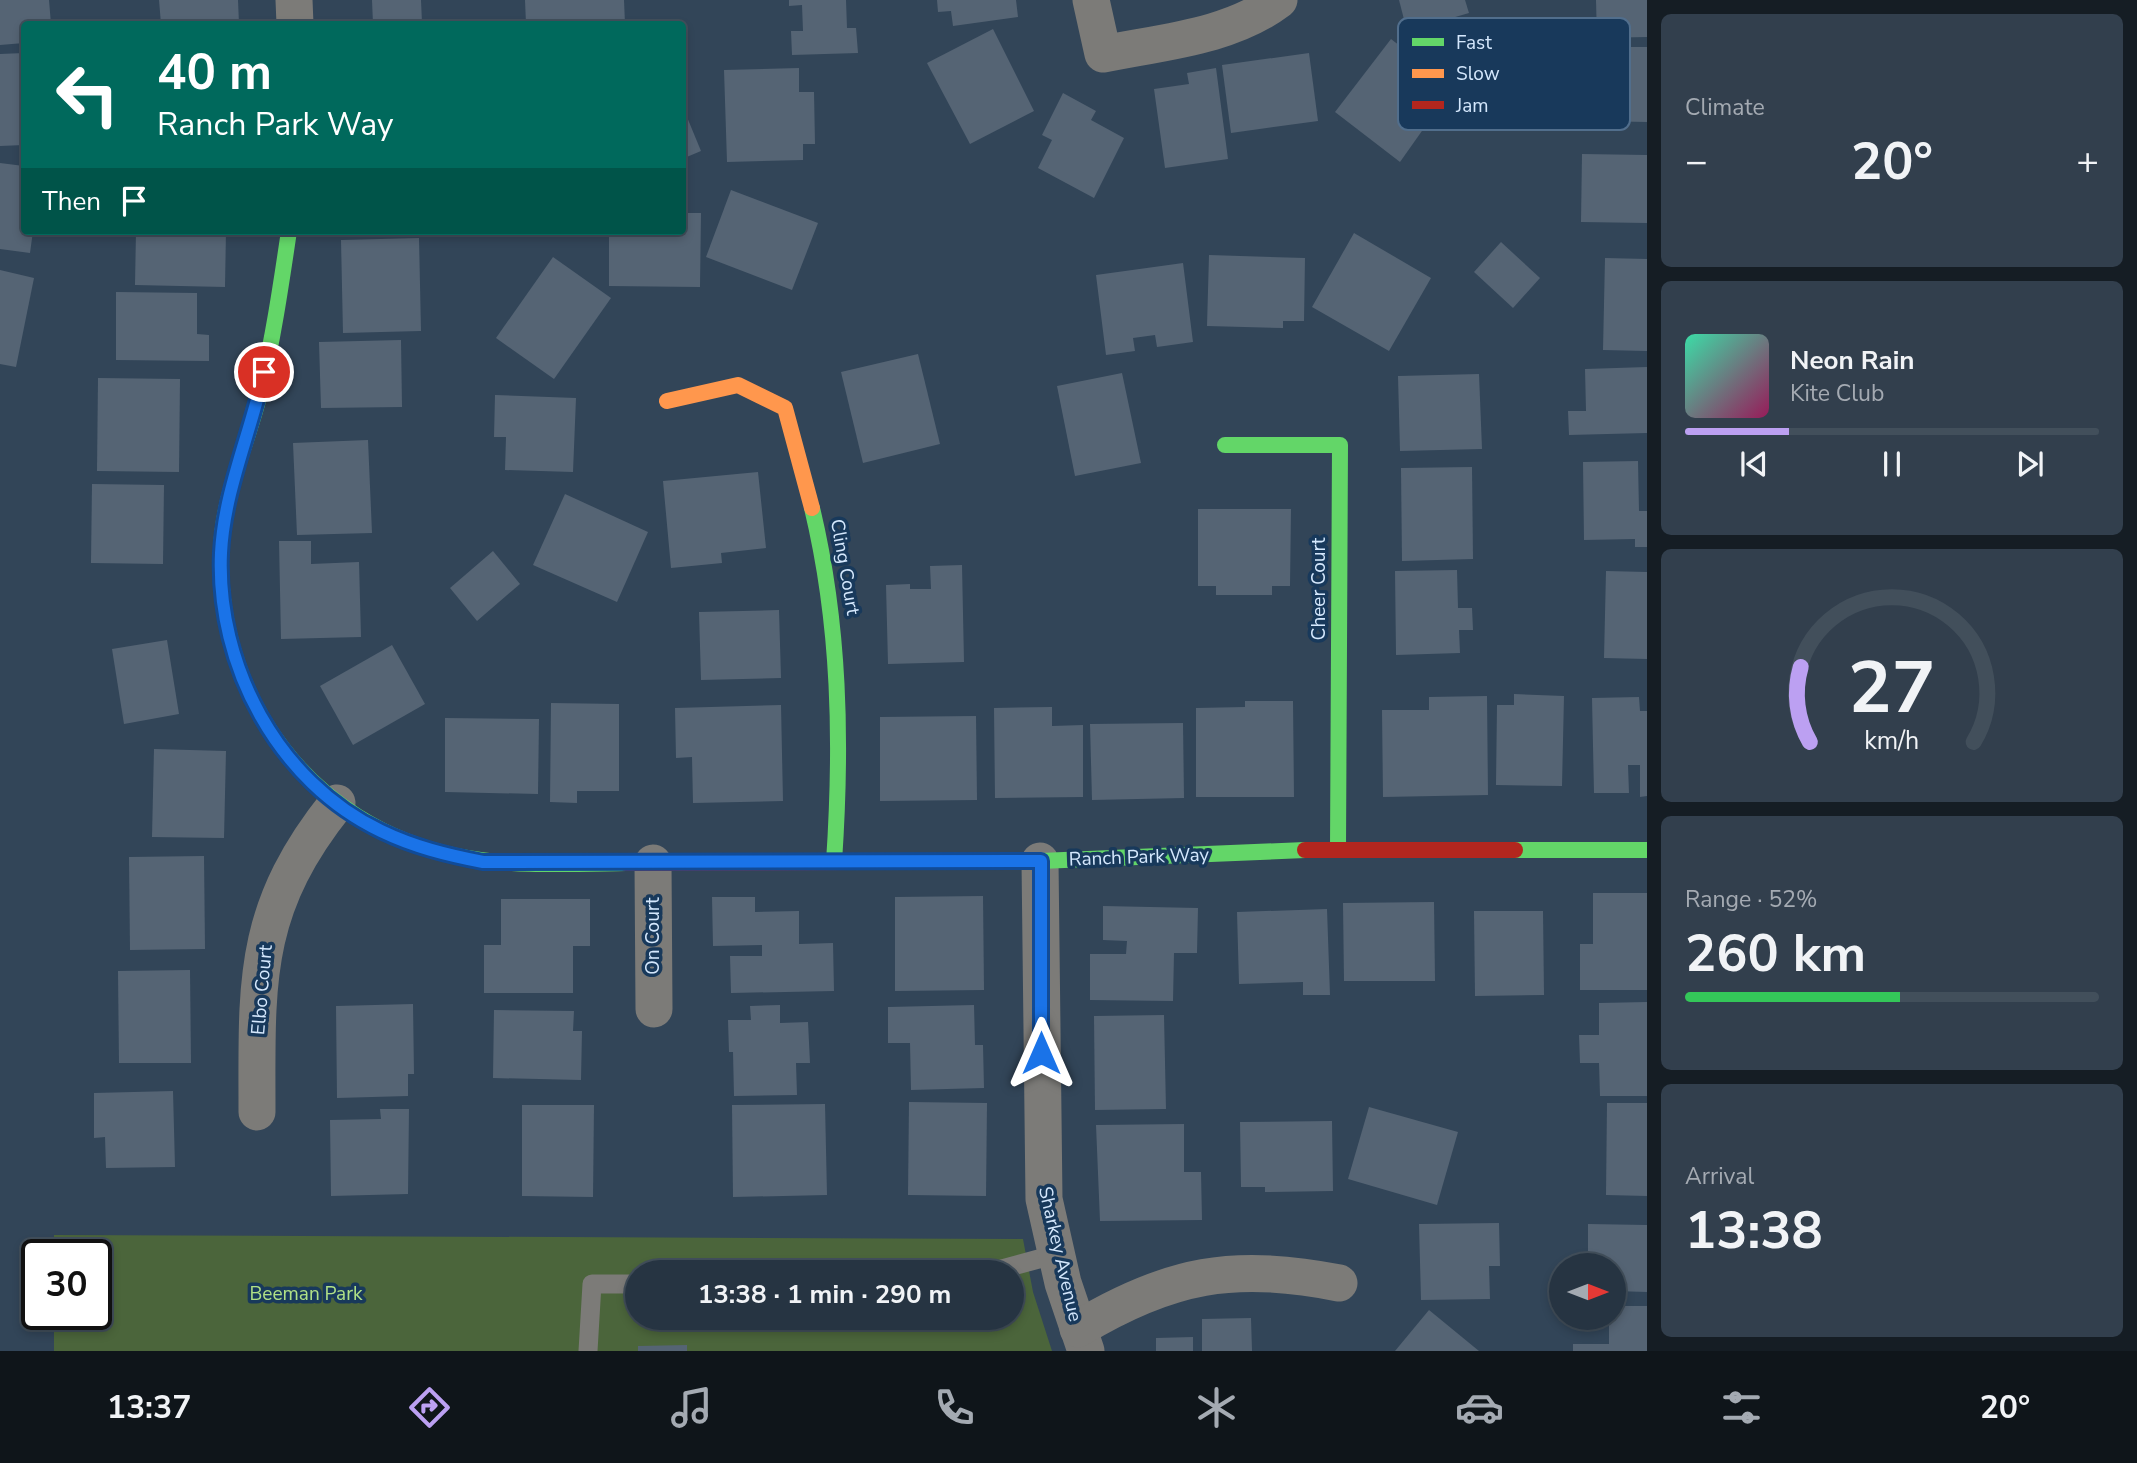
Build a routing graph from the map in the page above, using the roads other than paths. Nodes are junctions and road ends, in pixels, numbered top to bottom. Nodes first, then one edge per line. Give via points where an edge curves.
1 (294, 0) edge
2 (1091, 0) edge
3 (1279, 0) edge
4 (295, 21) edge
5 (288, 235) edge
6 (667, 401) dead end
7 (1225, 445) dead end
8 (337, 803) junction
9 (1338, 849) junction
10 (1647, 850) edge
11 (1041, 861) junction
12 (834, 862) junction
13 (653, 863) junction
14 (654, 1009) dead end
15 (257, 1112) dead end
16 (1057, 1254) junction
17 (1024, 1263) edge
18 (1339, 1283) dead end
19 (625, 1284) edge
20 (1082, 1340) edge
21 (588, 1351) edge

1 - 4 street
2 - 3 street via 1103,54 1216,30 1247,20
5 - 8 street, Ranch Park Way via 260,393 225,517 222,588 235,659 259,714 285,753
6 - 12 street, Cling Court via 738,385 785,408 807,479 838,651 840,792
7 - 9 street, Cheer Court via 1340,445
8 - 13 street, Ranch Park Way via 380,831 413,845 483,862
8 - 15 street, Elbo Court via 294,864 267,932 257,1007
9 - 10 street, Ranch Park Way
9 - 11 street, Ranch Park Way
11 - 12 street, Ranch Park Way
11 - 16 street, Sharkey Avenue via 1042,1162 1044,1199
12 - 13 street, Ranch Park Way
13 - 14 street, On Court
16 - 17 lane
16 - 20 street, Sharkey Avenue
18 - 20 street via 1266,1272 1192,1279 1121,1303
19 - 21 lane via 592,1284

